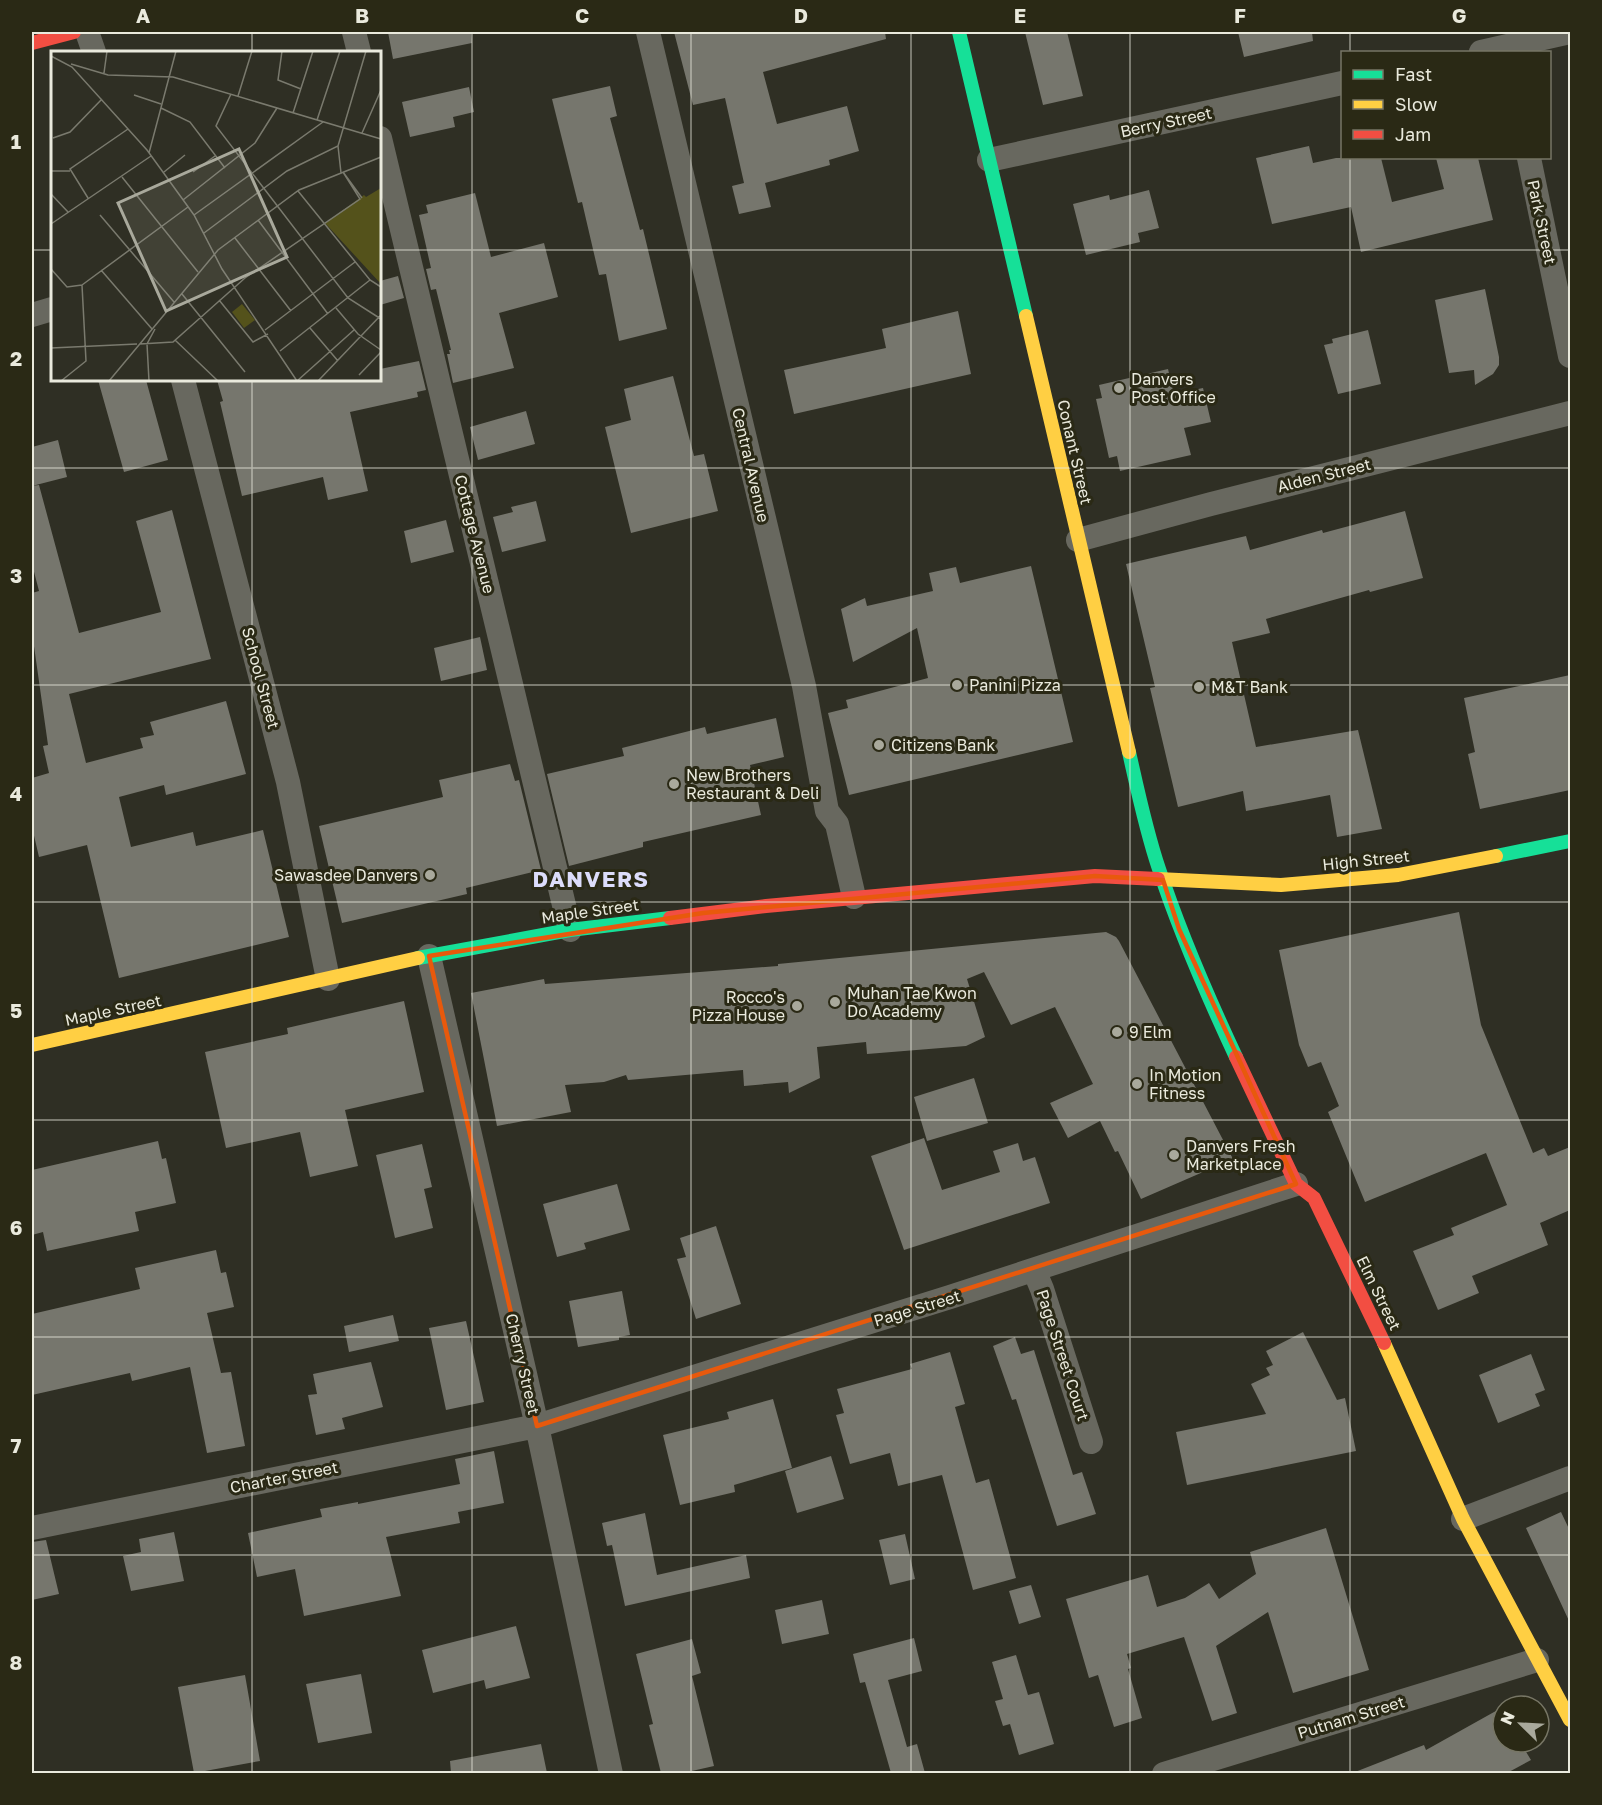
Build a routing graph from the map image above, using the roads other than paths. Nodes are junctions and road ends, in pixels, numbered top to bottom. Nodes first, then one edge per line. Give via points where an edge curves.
1 (74, 32) edge
2 (87, 32) edge
3 (354, 32) edge
4 (648, 32) edge
5 (959, 32) edge
6 (1570, 32) edge
7 (32, 43) edge
8 (1505, 44) edge
9 (94, 51) edge
10 (359, 51) edge
11 (1485, 51) edge
12 (1341, 83) edge
13 (381, 142) edge
14 (1529, 159) edge
15 (989, 160) junction
16 (51, 309) edge
17 (32, 315) edge
18 (1570, 356) edge
19 (183, 381) edge
20 (1570, 413) edge
21 (1078, 540) junction
22 (1570, 841) edge
23 (1163, 880) junction
24 (854, 897) junction
25 (570, 930) junction
26 (429, 956) junction
27 (328, 979) junction
28 (32, 1045) edge
29 (1296, 1184) junction
30 (1034, 1270) junction
31 (537, 1426) junction
32 (1091, 1442) dead end
33 (1570, 1478) edge
34 (1463, 1519) junction
35 (32, 1528) edge
36 (1537, 1660) junction
37 (1570, 1720) edge
38 (611, 1773) edge
39 (1164, 1773) edge

1 - 7 main road
2 - 9 street
3 - 10 street
4 - 24 street, Central Avenue via 804,686 827,811 837,824
5 - 15 main road, Conant Street
6 - 8 street
8 - 11 street
12 - 15 street, Berry Street
13 - 25 street, Cottage Avenue
14 - 18 street, Park Street
15 - 21 main road, Conant Street
16 - 17 street
19 - 27 street, School Street via 288,782
20 - 21 street, Alden Street
21 - 23 main road, Conant Street via 1143,819
22 - 23 main road, High Street via 1398,875 1281,885
23 - 24 main road, Maple Street via 1095,876
23 - 29 main road, Elm Street via 1179,929
24 - 25 main road, Maple Street
25 - 26 main road, Maple Street
26 - 27 main road, Maple Street
26 - 31 street, Cherry Street
27 - 28 main road, Maple Street
29 - 30 street, Page Street
29 - 34 main road, Elm Street via 1314,1198
30 - 31 street, Page Street
30 - 32 street, Page Street Court
31 - 35 street, Charter Street
31 - 38 street, Cherry Street
33 - 34 street
34 - 36 main road, Elm Street
36 - 37 main road, Elm Street
36 - 39 street, Putnam Street

